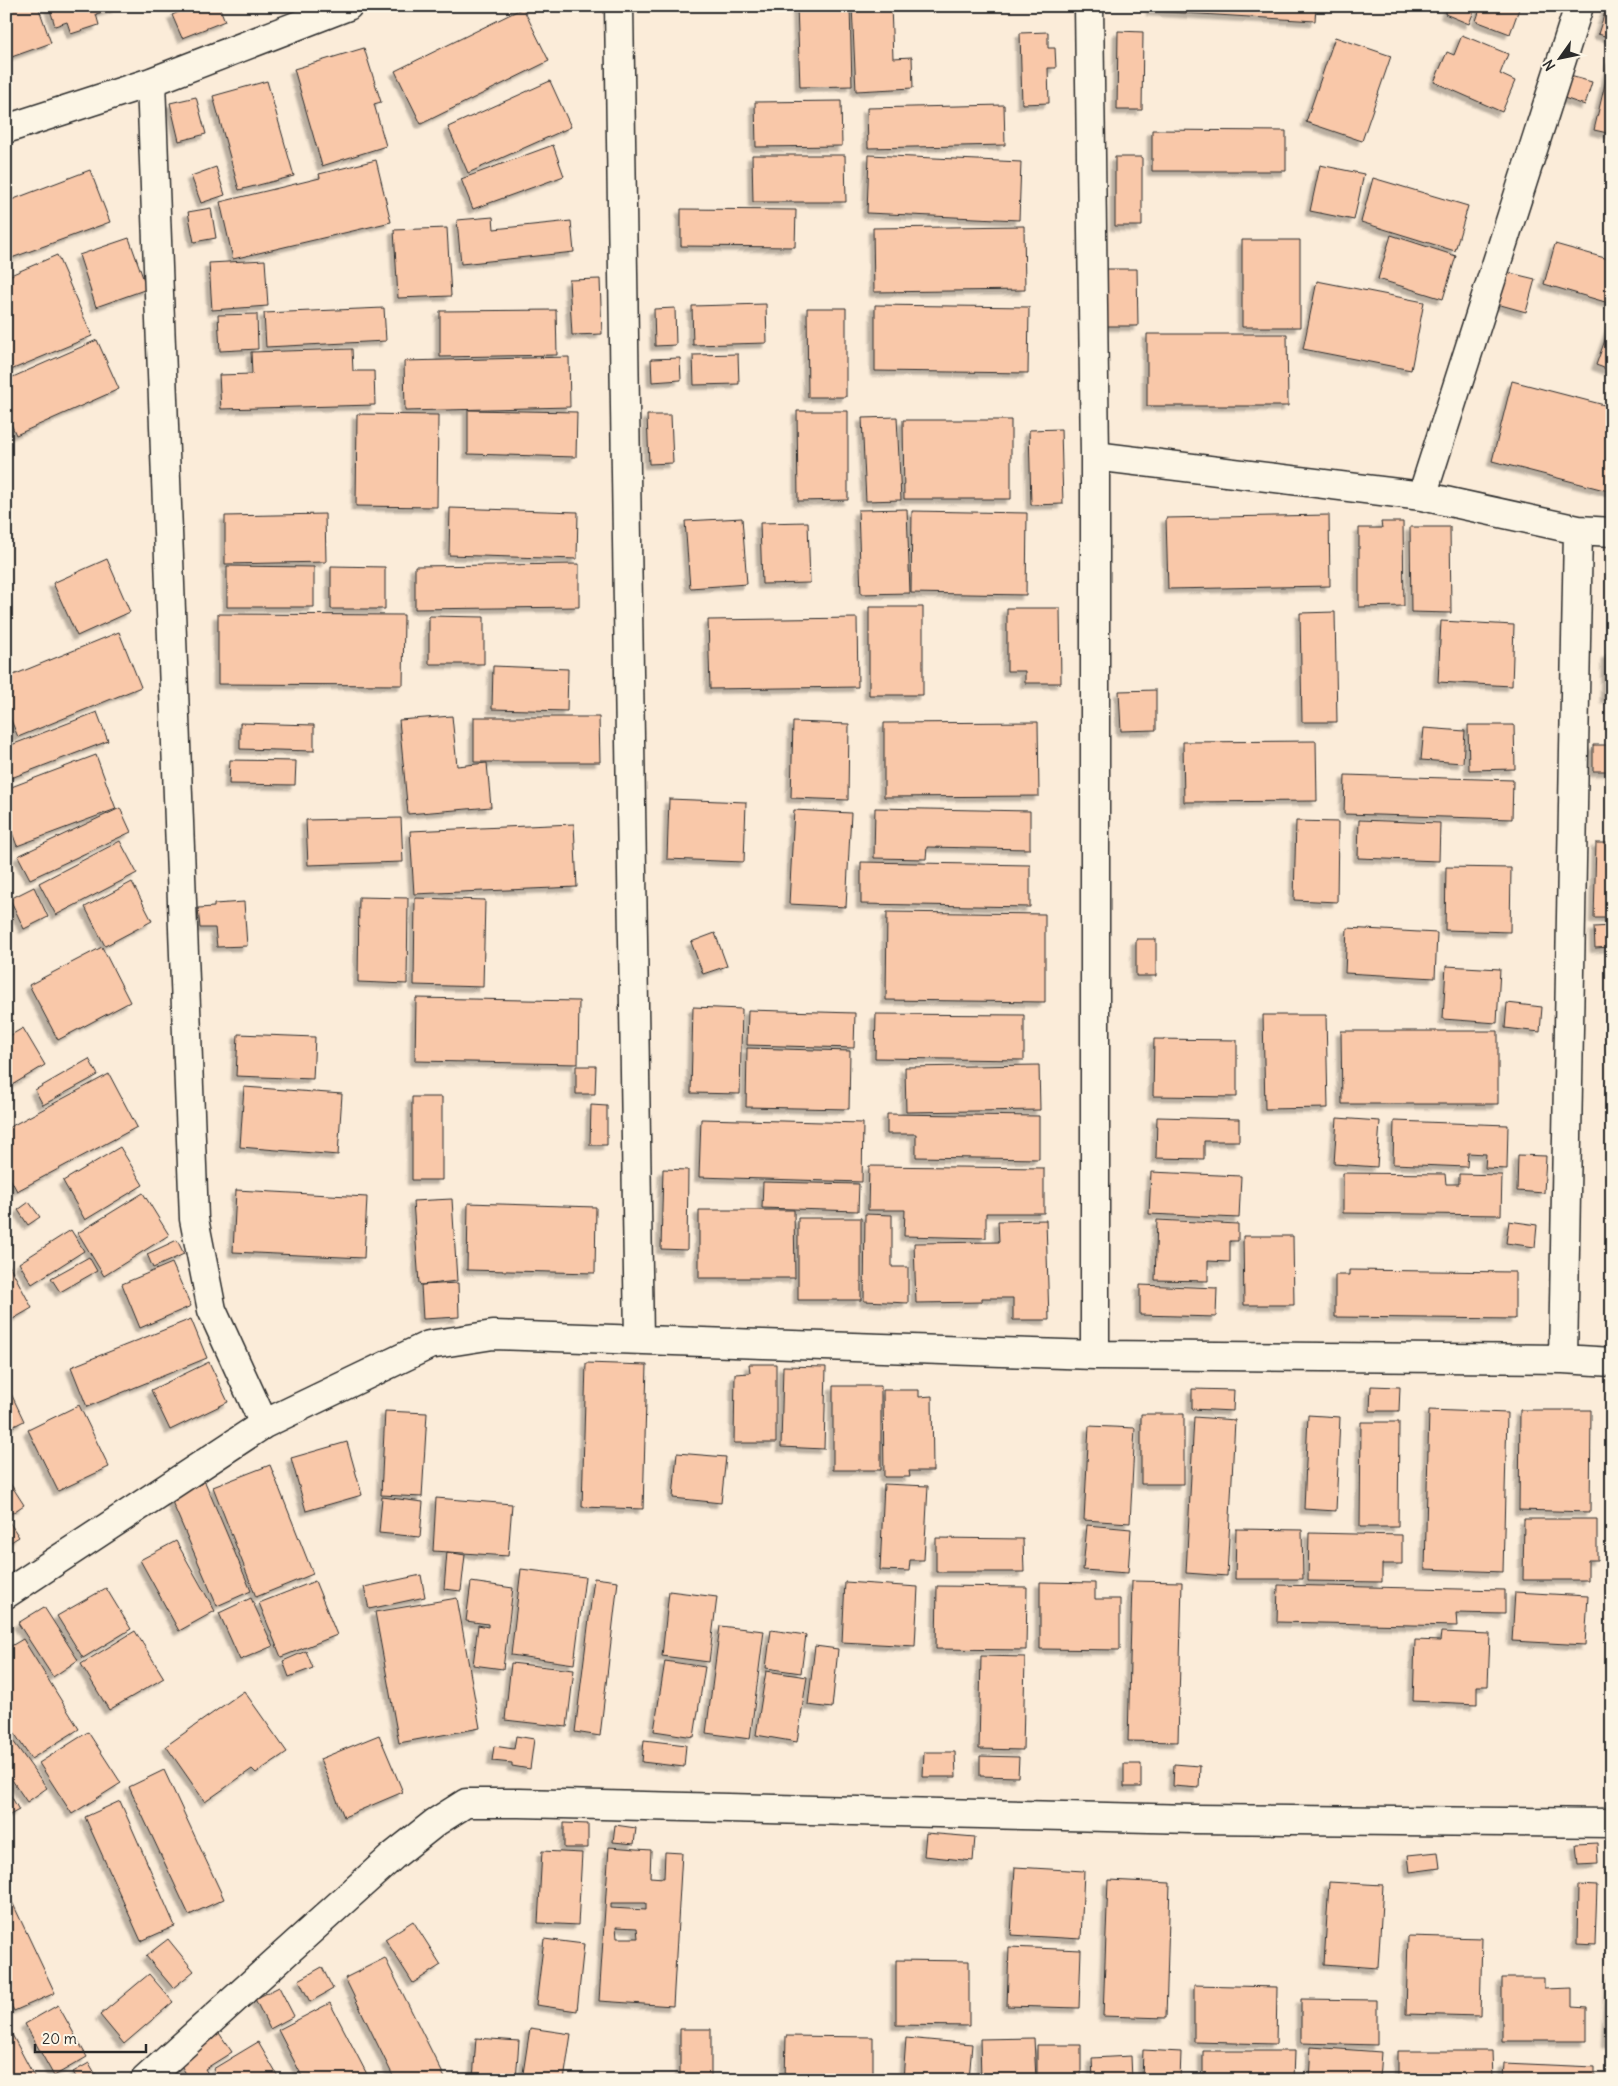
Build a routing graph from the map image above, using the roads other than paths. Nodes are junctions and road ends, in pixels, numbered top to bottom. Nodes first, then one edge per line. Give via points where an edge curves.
1 (348, 6) edge
2 (619, 6) edge
3 (1089, 6) edge
4 (1579, 6) edge
5 (151, 82) junction
6 (6, 130) edge
7 (1096, 456) junction
8 (1422, 496) junction
9 (1578, 530) junction
10 (1612, 532) edge
11 (639, 1339) junction
12 (1095, 1355) junction
13 (1563, 1359) junction
14 (1612, 1362) edge
15 (264, 1424) junction
16 (6, 1594) edge
17 (1612, 1823) edge
18 (145, 2080) edge

1 - 5 street
2 - 11 street
3 - 7 street
4 - 8 street
5 - 6 street
5 - 15 street via 194,1219 212,1310
7 - 8 street
7 - 12 street
8 - 9 street
9 - 10 street
9 - 13 street
11 - 12 street
11 - 15 street via 493,1335 429,1345
12 - 13 street
13 - 14 street
15 - 16 street
17 - 18 street via 1193,1819 466,1803 393,1856

